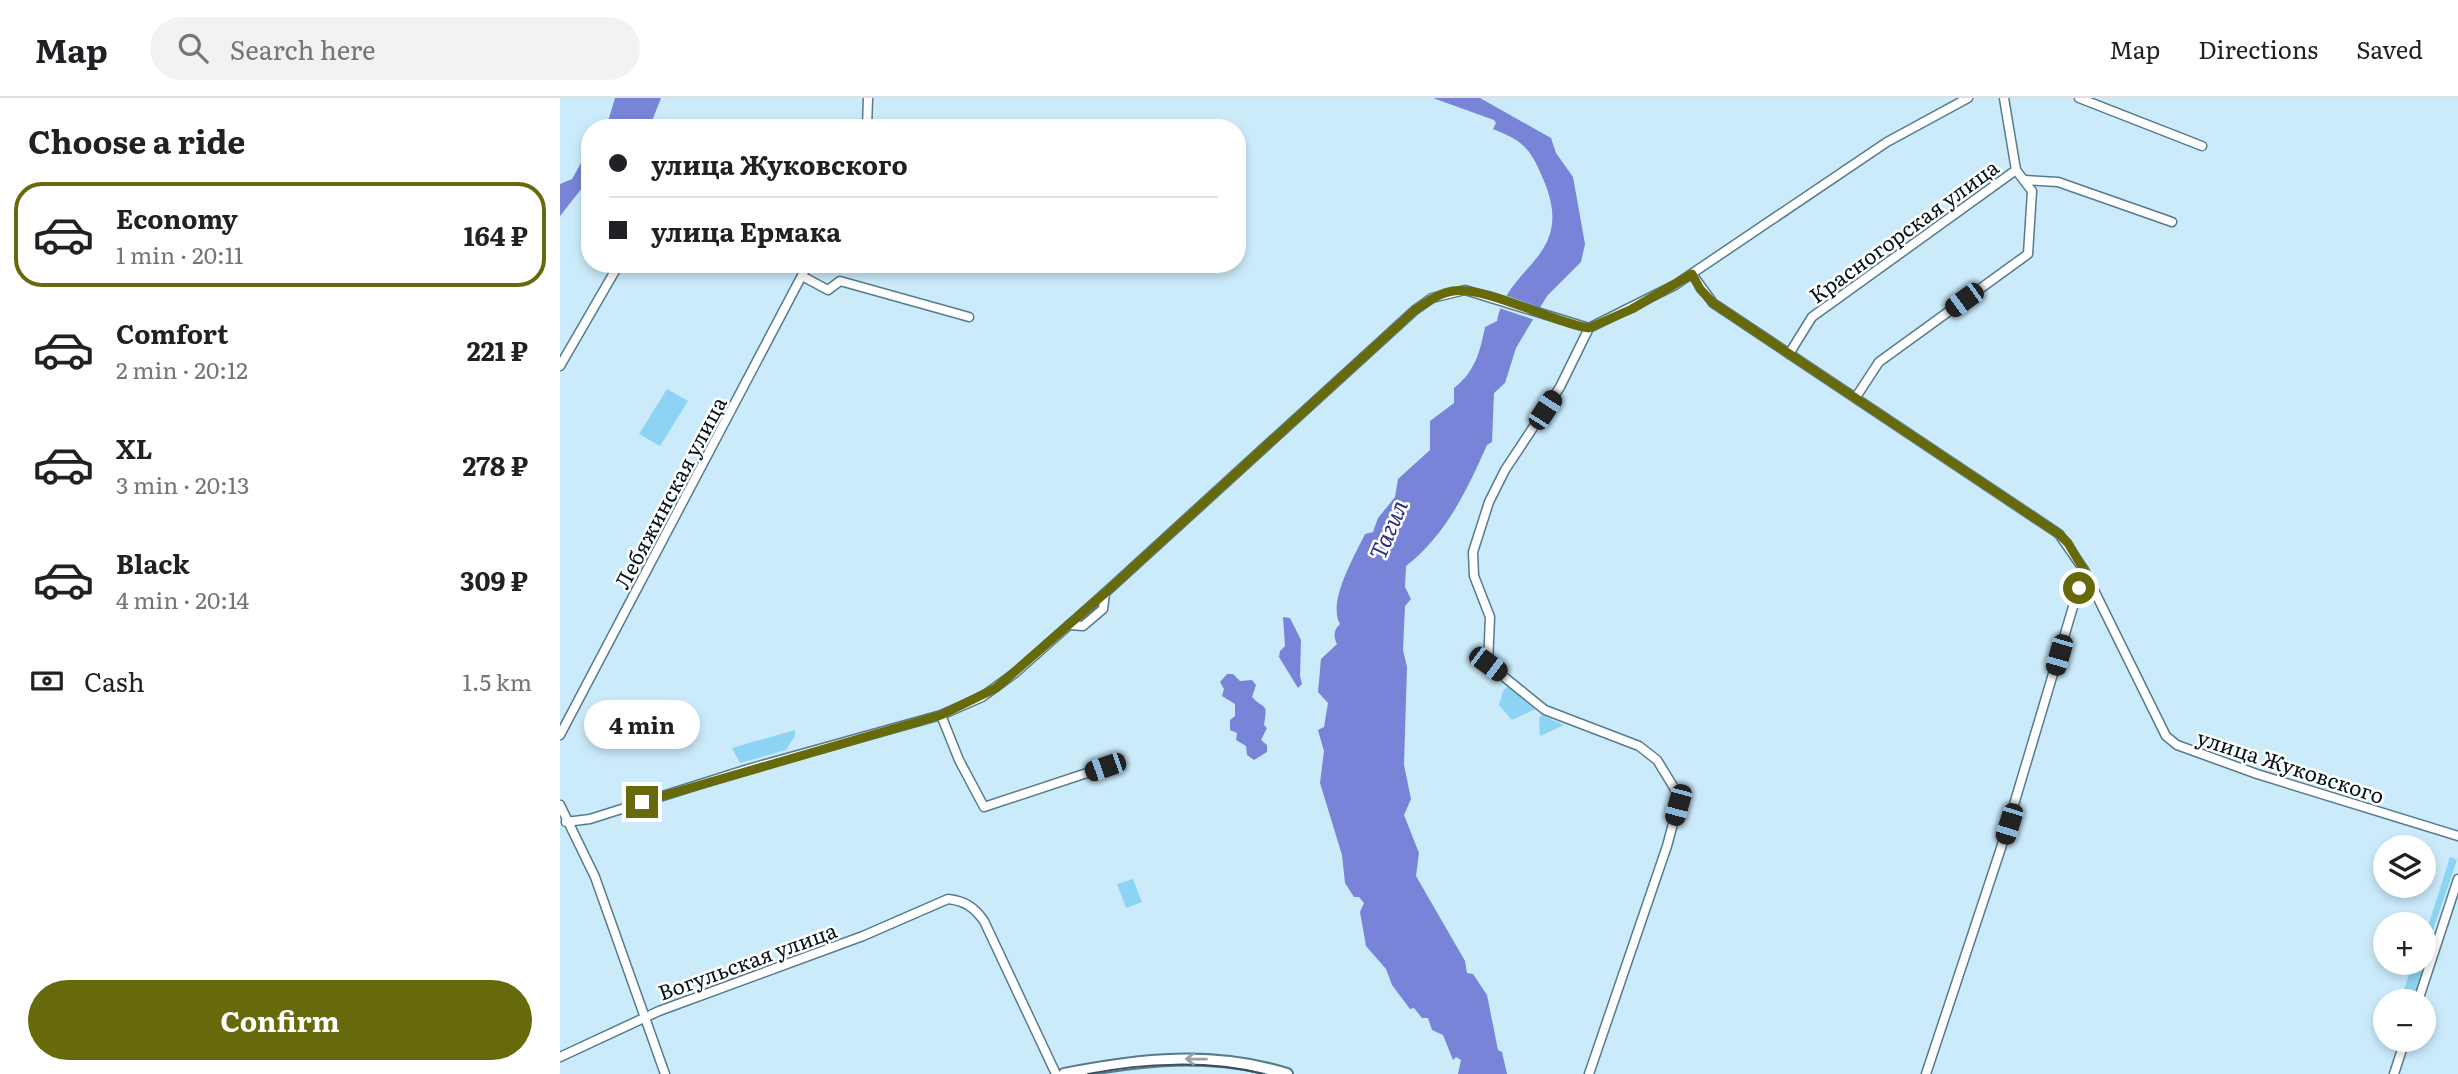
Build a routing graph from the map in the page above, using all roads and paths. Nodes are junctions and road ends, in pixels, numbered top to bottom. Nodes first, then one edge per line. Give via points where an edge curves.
1 (868, 98) edge
2 (1968, 98) edge
3 (2004, 98) edge
4 (2079, 98) edge
5 (867, 119) edge
6 (2202, 146) dead end
7 (2017, 170) junction
8 (2024, 180) junction
9 (2172, 222) dead end
10 (614, 273) edge
11 (804, 273) edge
12 (1692, 274) junction
13 (802, 276) junction
14 (969, 317) dead end
15 (1589, 328) junction
16 (1789, 354) junction
17 (560, 366) edge
18 (1856, 397) junction
19 (2084, 570) junction
20 (941, 715) junction
21 (560, 735) edge
22 (1105, 767) dead end
23 (560, 805) edge
24 (566, 822) junction
25 (2458, 836) edge
26 (2458, 879) edge
27 (2422, 989) edge
28 (645, 1017) junction
29 (2401, 1052) edge
30 (560, 1057) edge
31 (665, 1074) edge
32 (1056, 1074) edge
33 (1064, 1074) edge
34 (1287, 1074) edge
35 (1589, 1074) edge
36 (1926, 1074) edge
37 (2394, 1074) edge

1 - 5 street
2 - 12 street via 1887,142
3 - 7 street
4 - 6 street
7 - 8 street
7 - 16 street, Красногорская улица via 1812,317
8 - 9 street via 2058,183
8 - 18 street via 2032,191 2028,254 1879,362
10 - 17 street
11 - 13 street, Лебяжинская улица
12 - 15 street
12 - 16 street, улица Жуковского via 1713,303
13 - 14 street via 828,290 840,281
13 - 21 street, Лебяжинская улица
15 - 20 street via 1479,293 1451,291 1432,298 996,688
15 - 35 street via 1560,387 1505,470 1473,552 1474,576 1490,617 1488,664 1545,710 1639,746 1657,760 1676,791 1678,805 1667,846
16 - 18 street, улица Жуковского
18 - 19 street, улица Жуковского via 2059,534
19 - 25 street, улица Жуковского via 2161,726 2177,745
19 - 36 street via 2001,848
20 - 22 street via 984,807
20 - 24 street via 590,819
23 - 24 street
24 - 28 street via 595,877
26 - 27 street
28 - 30 street, Вогульская улица
28 - 31 street
28 - 32 street, Вогульская улица via 863,936 948,899 962,901 984,921
29 - 37 street
34 -> 33 main road via 1216,1059 1169,1058

